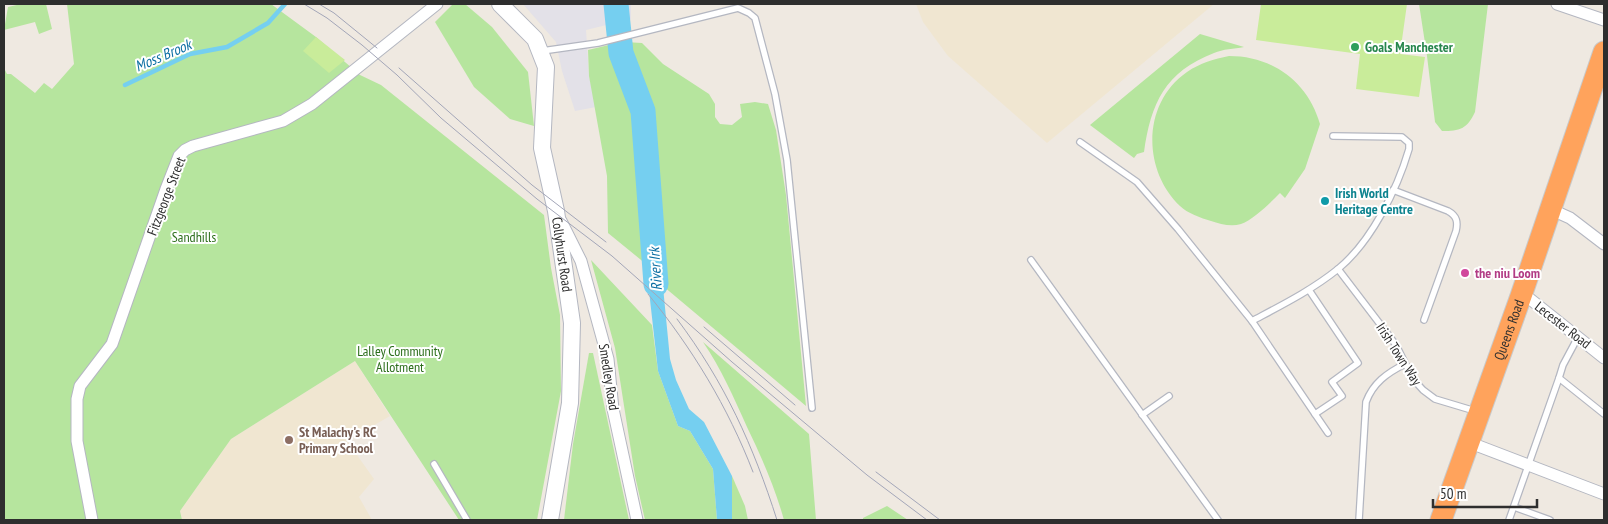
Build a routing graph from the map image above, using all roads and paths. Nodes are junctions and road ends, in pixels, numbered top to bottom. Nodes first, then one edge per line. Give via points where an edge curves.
1 (437, 4) edge
2 (500, 4) edge
3 (1557, 4) edge
4 (1604, 20) edge
5 (540, 51) junction
6 (1604, 52) edge
7 (1334, 136) dead end
8 (1080, 142) dead end
9 (1393, 190) junction
10 (1550, 209) junction
11 (556, 211) junction
12 (1604, 244) edge
13 (1031, 260) dead end
14 (1338, 269) junction
15 (1309, 290) junction
16 (1521, 296) junction
17 (1424, 320) dead end
18 (1252, 321) junction
19 (1578, 337) junction
20 (1604, 358) edge
21 (1405, 364) junction
22 (1559, 378) junction
23 (1169, 396) dead end
24 (812, 408) dead end
25 (1479, 412) junction
26 (1315, 414) junction
27 (1604, 414) edge
28 (1142, 415) junction
29 (1328, 433) dead end
30 (1468, 442) junction
31 (434, 464) dead end
32 (1528, 465) junction
33 (1604, 494) edge
34 (1514, 507) junction
35 (92, 520) edge
36 (467, 520) edge
37 (550, 520) edge
38 (637, 520) edge
39 (1218, 520) edge
40 (1359, 520) edge
41 (1441, 520) edge
42 (1509, 520) edge
43 (1550, 520) edge

1 - 35 street, Fitzgeorge Street via 327,92 284,121 193,146 179,156 112,344 80,386 77,441
2 - 5 street, Collyhurst Road via 536,39
3 - 4 street
5 - 11 street, Collyhurst Road via 546,67 542,148
5 - 24 lane via 598,43 738,8 755,18 788,160
6 - 10 highway, Queens Road
7 - 9 lane via 1406,139 1409,148
8 - 18 lane via 1137,182
9 - 14 lane via 1365,239
9 - 17 lane via 1448,211 1457,219 1456,231
10 - 12 street via 1570,218
10 - 16 highway, Queens Road
11 - 37 street, Collyhurst Road via 572,323 572,354 570,403
11 - 38 street, Smedley Road via 580,261 608,359 613,409
13 - 28 lane
14 - 15 lane
14 - 21 lane, Irish Town Way via 1396,345
15 - 18 lane
15 - 26 lane via 1358,362 1332,382 1342,396
16 - 19 street, Lecester Road via 1530,299
16 - 25 highway, Queens Road
18 - 26 lane
19 - 20 street, Lecester Road
19 - 22 lane
21 - 25 lane, Irish Town Way via 1413,379 1435,399
21 - 40 lane via 1376,384 1366,402
22 - 27 lane
22 - 32 lane
23 - 28 lane
25 - 30 highway, Queens Road
26 - 29 lane
28 - 39 lane
30 - 32 street
30 - 41 highway, Queens Road
31 - 36 lane
32 - 33 street
32 - 34 lane
34 - 42 lane
34 - 43 lane

